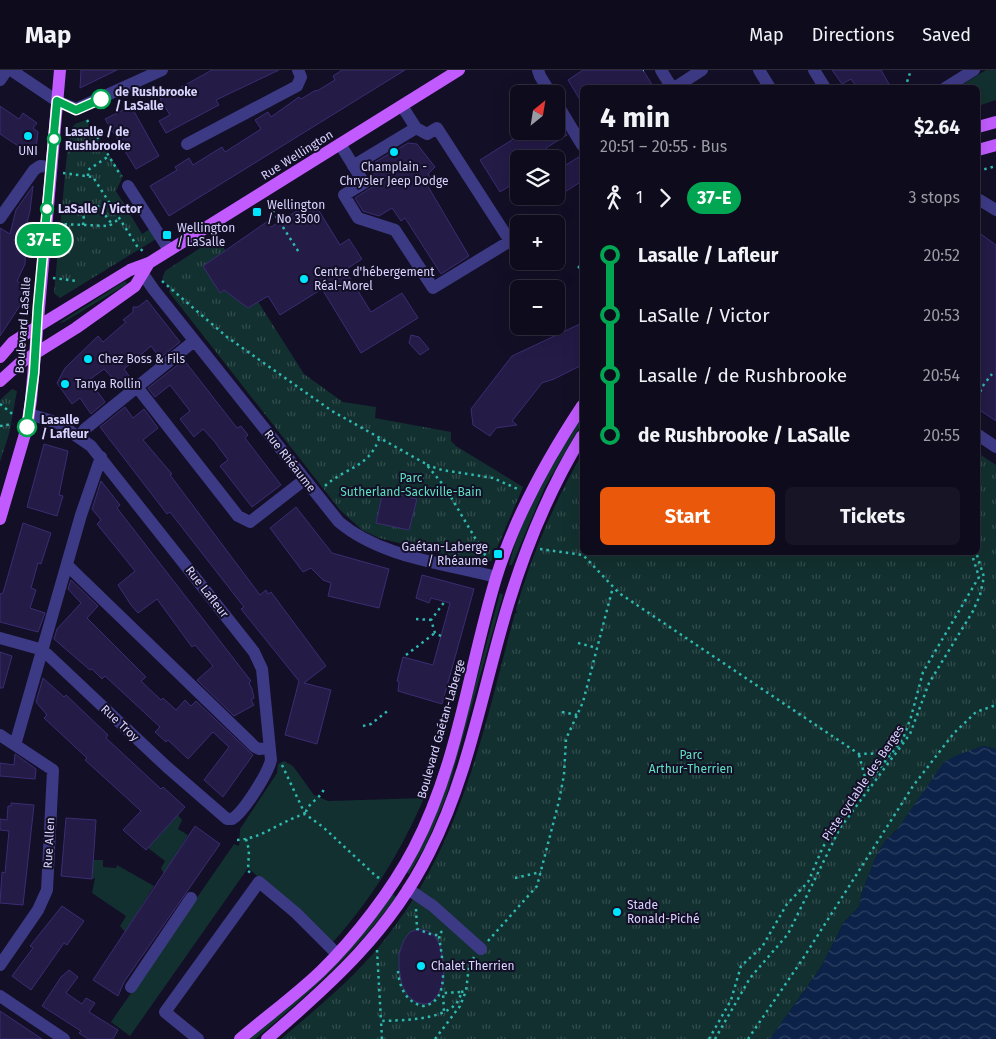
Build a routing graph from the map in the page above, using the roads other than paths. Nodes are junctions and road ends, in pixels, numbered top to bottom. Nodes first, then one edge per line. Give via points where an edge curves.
1 (6, 70) edge
2 (11, 70) edge
3 (60, 70) edge
4 (162, 70) edge
5 (298, 70) edge
6 (459, 70) edge
7 (538, 70) edge
8 (661, 70) edge
9 (702, 70) edge
10 (759, 70) edge
11 (814, 70) edge
12 (974, 70) edge
13 (145, 74) edge
14 (0, 80) edge
15 (546, 85) edge
16 (671, 85) edge
17 (678, 85) edge
18 (768, 85) edge
19 (823, 85) edge
20 (950, 85) edge
21 (57, 101) junction
22 (402, 106) junction
23 (565, 117) edge
24 (996, 122) edge
25 (980, 126) edge
26 (416, 128) junction
27 (580, 142) edge
28 (187, 144) dead end
29 (340, 144) junction
30 (996, 145) edge
31 (980, 149) edge
32 (353, 166) junction
33 (51, 167) junction
34 (125, 182) road end
35 (980, 200) edge
36 (996, 210) edge
37 (0, 218) edge
38 (169, 250) junction
39 (143, 268) junction
40 (37, 327) junction
41 (194, 341) junction
42 (35, 353) junction
43 (0, 356) edge
44 (0, 381) edge
45 (138, 386) junction
46 (580, 409) edge
47 (29, 414) junction
48 (80, 436) junction
49 (980, 436) edge
50 (580, 440) edge
51 (996, 447) edge
52 (101, 457) junction
53 (304, 480) junction
54 (0, 519) edge
55 (68, 565) junction
56 (496, 577) junction
57 (0, 638) edge
58 (42, 651) junction
59 (0, 735) edge
60 (15, 745) junction
61 (270, 748) junction
62 (232, 819) joint
63 (408, 890) junction
64 (190, 898) dead end
65 (481, 949) road end
66 (337, 954) junction
67 (0, 965) edge
68 (131, 988) dead end
69 (0, 996) edge
70 (64, 1039) edge
71 (198, 1039) edge
72 (240, 1039) edge
73 (267, 1039) edge

1 - 14 street
2 - 21 street
3 - 21 main road, Boulevard LaSalle
4 - 13 street
5 - 28 street via 301,77 297,86
6 - 22 main road, Rue Wellington
7 - 15 street
8 - 16 street
9 - 17 street
10 - 18 street
11 - 19 street
12 - 20 street
13 - 21 street via 82,108 72,109
21 - 33 main road, Boulevard LaSalle
22 - 26 street
22 - 29 main road, Rue Wellington
23 - 27 street
24 - 25 main road
26 - 32 street
26 - 32 street via 427,134 437,128 510,241 433,288 395,230 358,218 344,195 364,183
29 - 32 street
29 - 38 main road, Rue Wellington
30 - 31 main road
33 - 37 street via 40,166 34,170
33 - 40 main road, Boulevard LaSalle
34 - 38 street
35 - 36 street
38 - 39 main road, Rue Wellington
39 - 40 main road, Rue Wellington
39 - 41 street, Rue Rhéaume
39 - 42 main road, Rue Wellington via 135,286
40 - 42 main road, Boulevard LaSalle
40 - 43 main road, Rue Wellington via 12,342
41 - 45 street
41 - 53 street, Rue Rhéaume
42 - 44 main road, Rue Wellington
42 - 47 main road, Boulevard LaSalle
45 - 48 street
45 - 53 street via 238,516 250,522
46 - 56 main road, Boulevard Gaétan-Laberge via 534,485
47 - 48 street, Rue Lafleur via 49,419
47 - 54 main road, Boulevard LaSalle
48 - 52 street, Rue Lafleur
49 - 51 street
50 - 63 main road via 528,544 451,805
52 - 55 street
52 - 61 street, Rue Lafleur via 258,659 262,669
53 - 56 street, Rue Rhéaume via 339,522 363,539 388,550
55 - 58 street
55 - 61 street via 254,747
56 - 66 main road, Boulevard Gaétan-Laberge via 444,779 430,816 389,888
57 - 58 street, Rue Troy
58 - 60 street
58 - 62 street, Rue Troy via 223,817
59 - 60 street, Rue Allen
60 - 67 street, Rue Allen via 53,770 47,890 38,910
61 - 62 street, Rue Lafleur via 268,769 240,813
63 - 65 street via 434,906
63 - 73 main road via 351,964
64 - 68 street
66 - 71 street via 259,882 164,1012
66 - 72 main road, Boulevard Gaétan-Laberge
69 - 70 street

